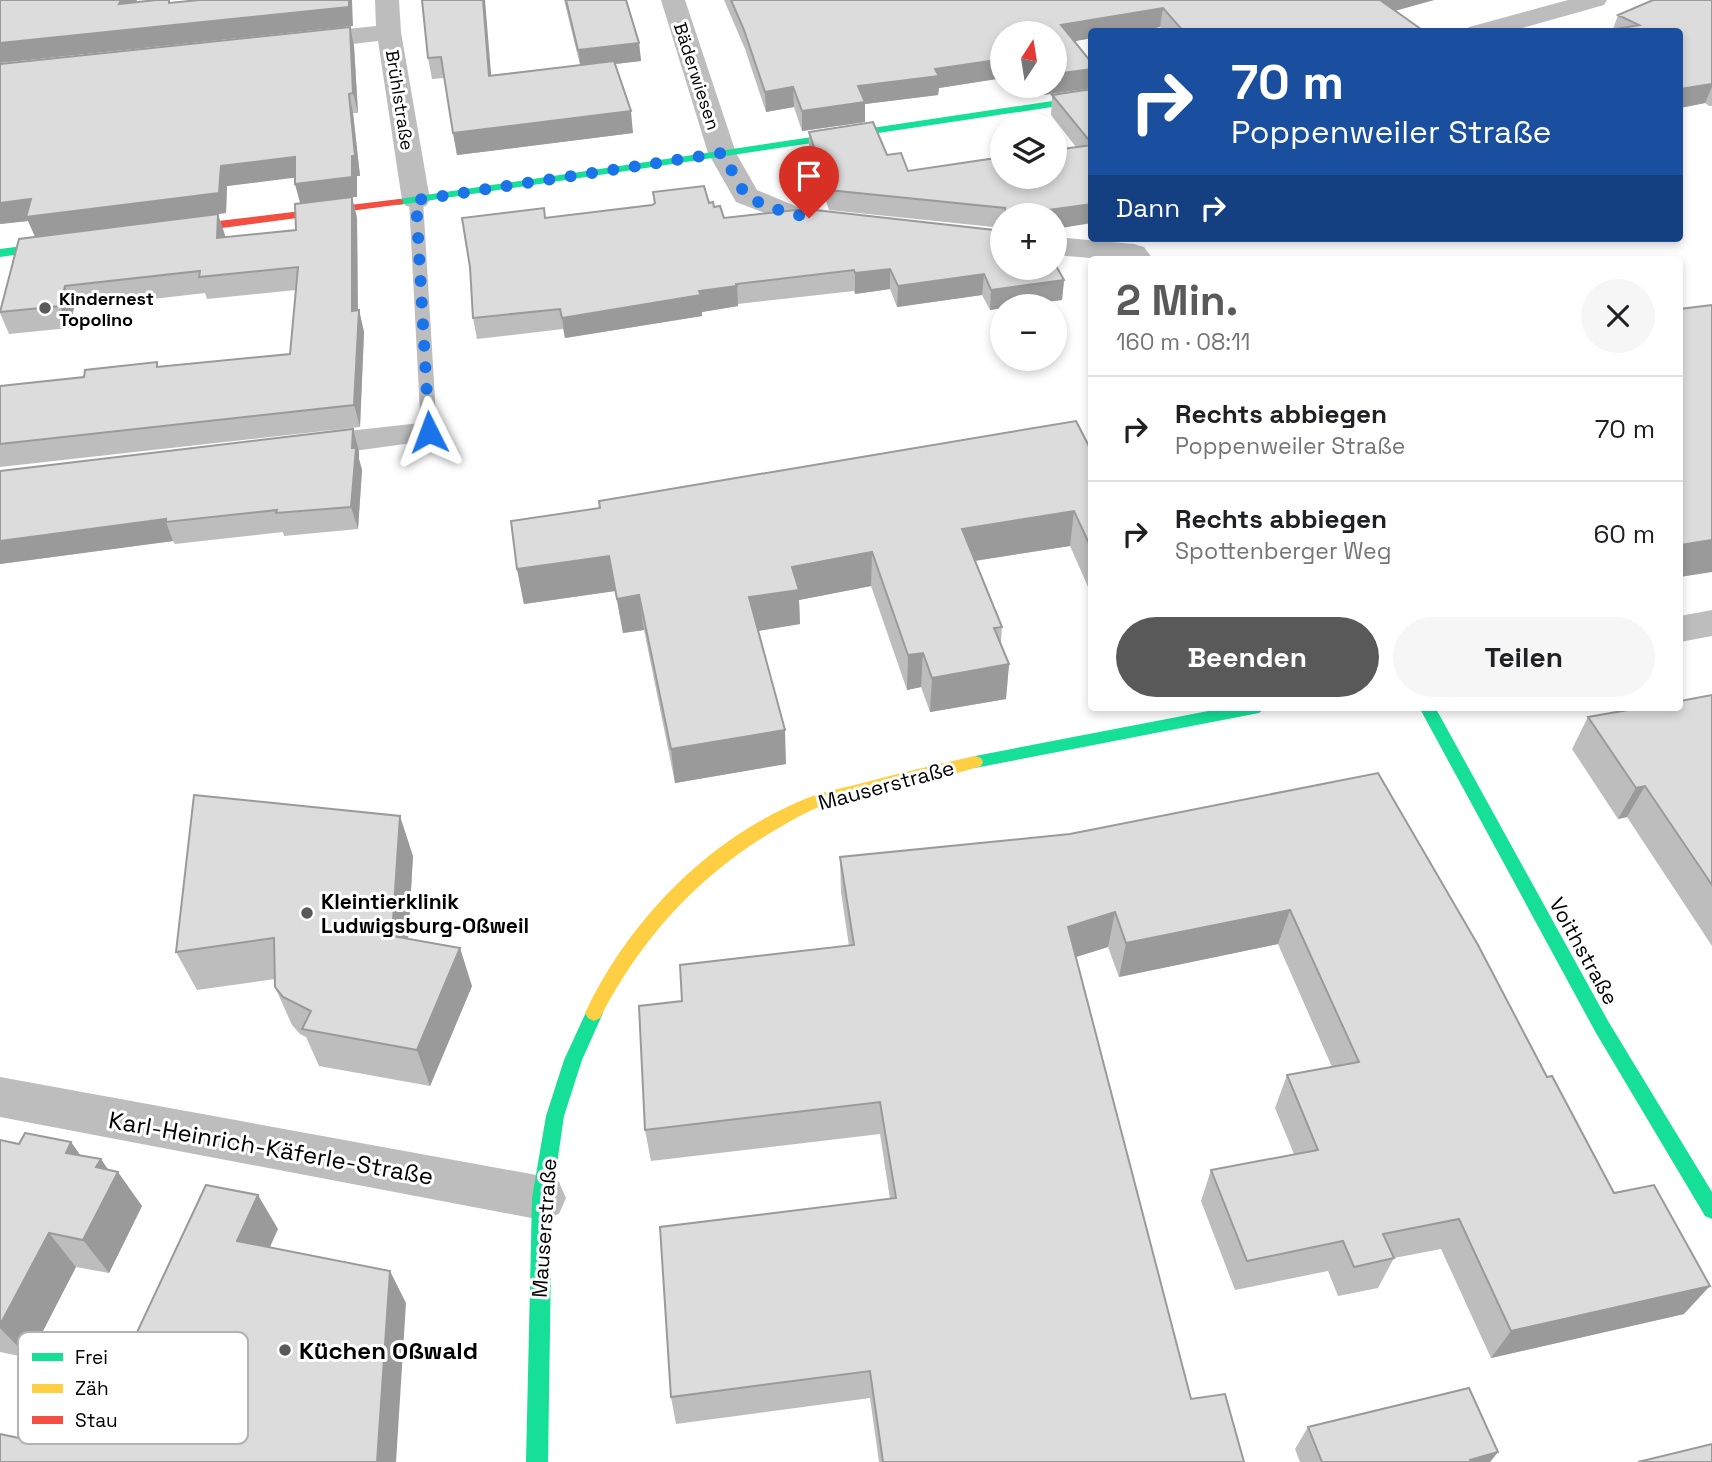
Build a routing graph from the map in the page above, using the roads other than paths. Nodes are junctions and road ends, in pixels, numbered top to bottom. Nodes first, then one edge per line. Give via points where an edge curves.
1 (387, 0) edge
2 (673, 0) edge
3 (1595, 0) edge
4 (1493, 28) edge
5 (389, 32) junction
6 (278, 44) edge
7 (1088, 99) edge
8 (722, 153) junction
9 (416, 200) junction
10 (866, 225) edge
11 (152, 233) edge
12 (83, 242) edge
13 (1067, 247) edge
14 (0, 253) edge
15 (1136, 256) edge
16 (429, 432) joint
17 (277, 450) edge
18 (1712, 623) edge
19 (1683, 628) edge
20 (1237, 711) edge
21 (1429, 711) edge
22 (0, 1097) edge
23 (542, 1198) junction
24 (1712, 1210) edge
25 (537, 1462) edge

1 - 5 street, Brühlstraße
2 - 8 street, Bäderwiesen
3 - 4 street
5 - 6 street
5 - 9 street, Brühlstraße
7 - 8 street
8 - 9 street
8 - 10 street, Bäderwiesen via 746,196 793,215
9 - 11 street
9 - 16 lane
12 - 14 street
13 - 15 street
16 - 17 street
18 - 19 street
20 - 23 street, Mauserstraße via 891,780 811,803 729,849 644,930 609,979 573,1060 555,1116
21 - 24 street, Voithstraße via 1602,1027
22 - 23 street, Karl-Heinrich-Käferle-Straße
23 - 25 street, Mauserstraße

